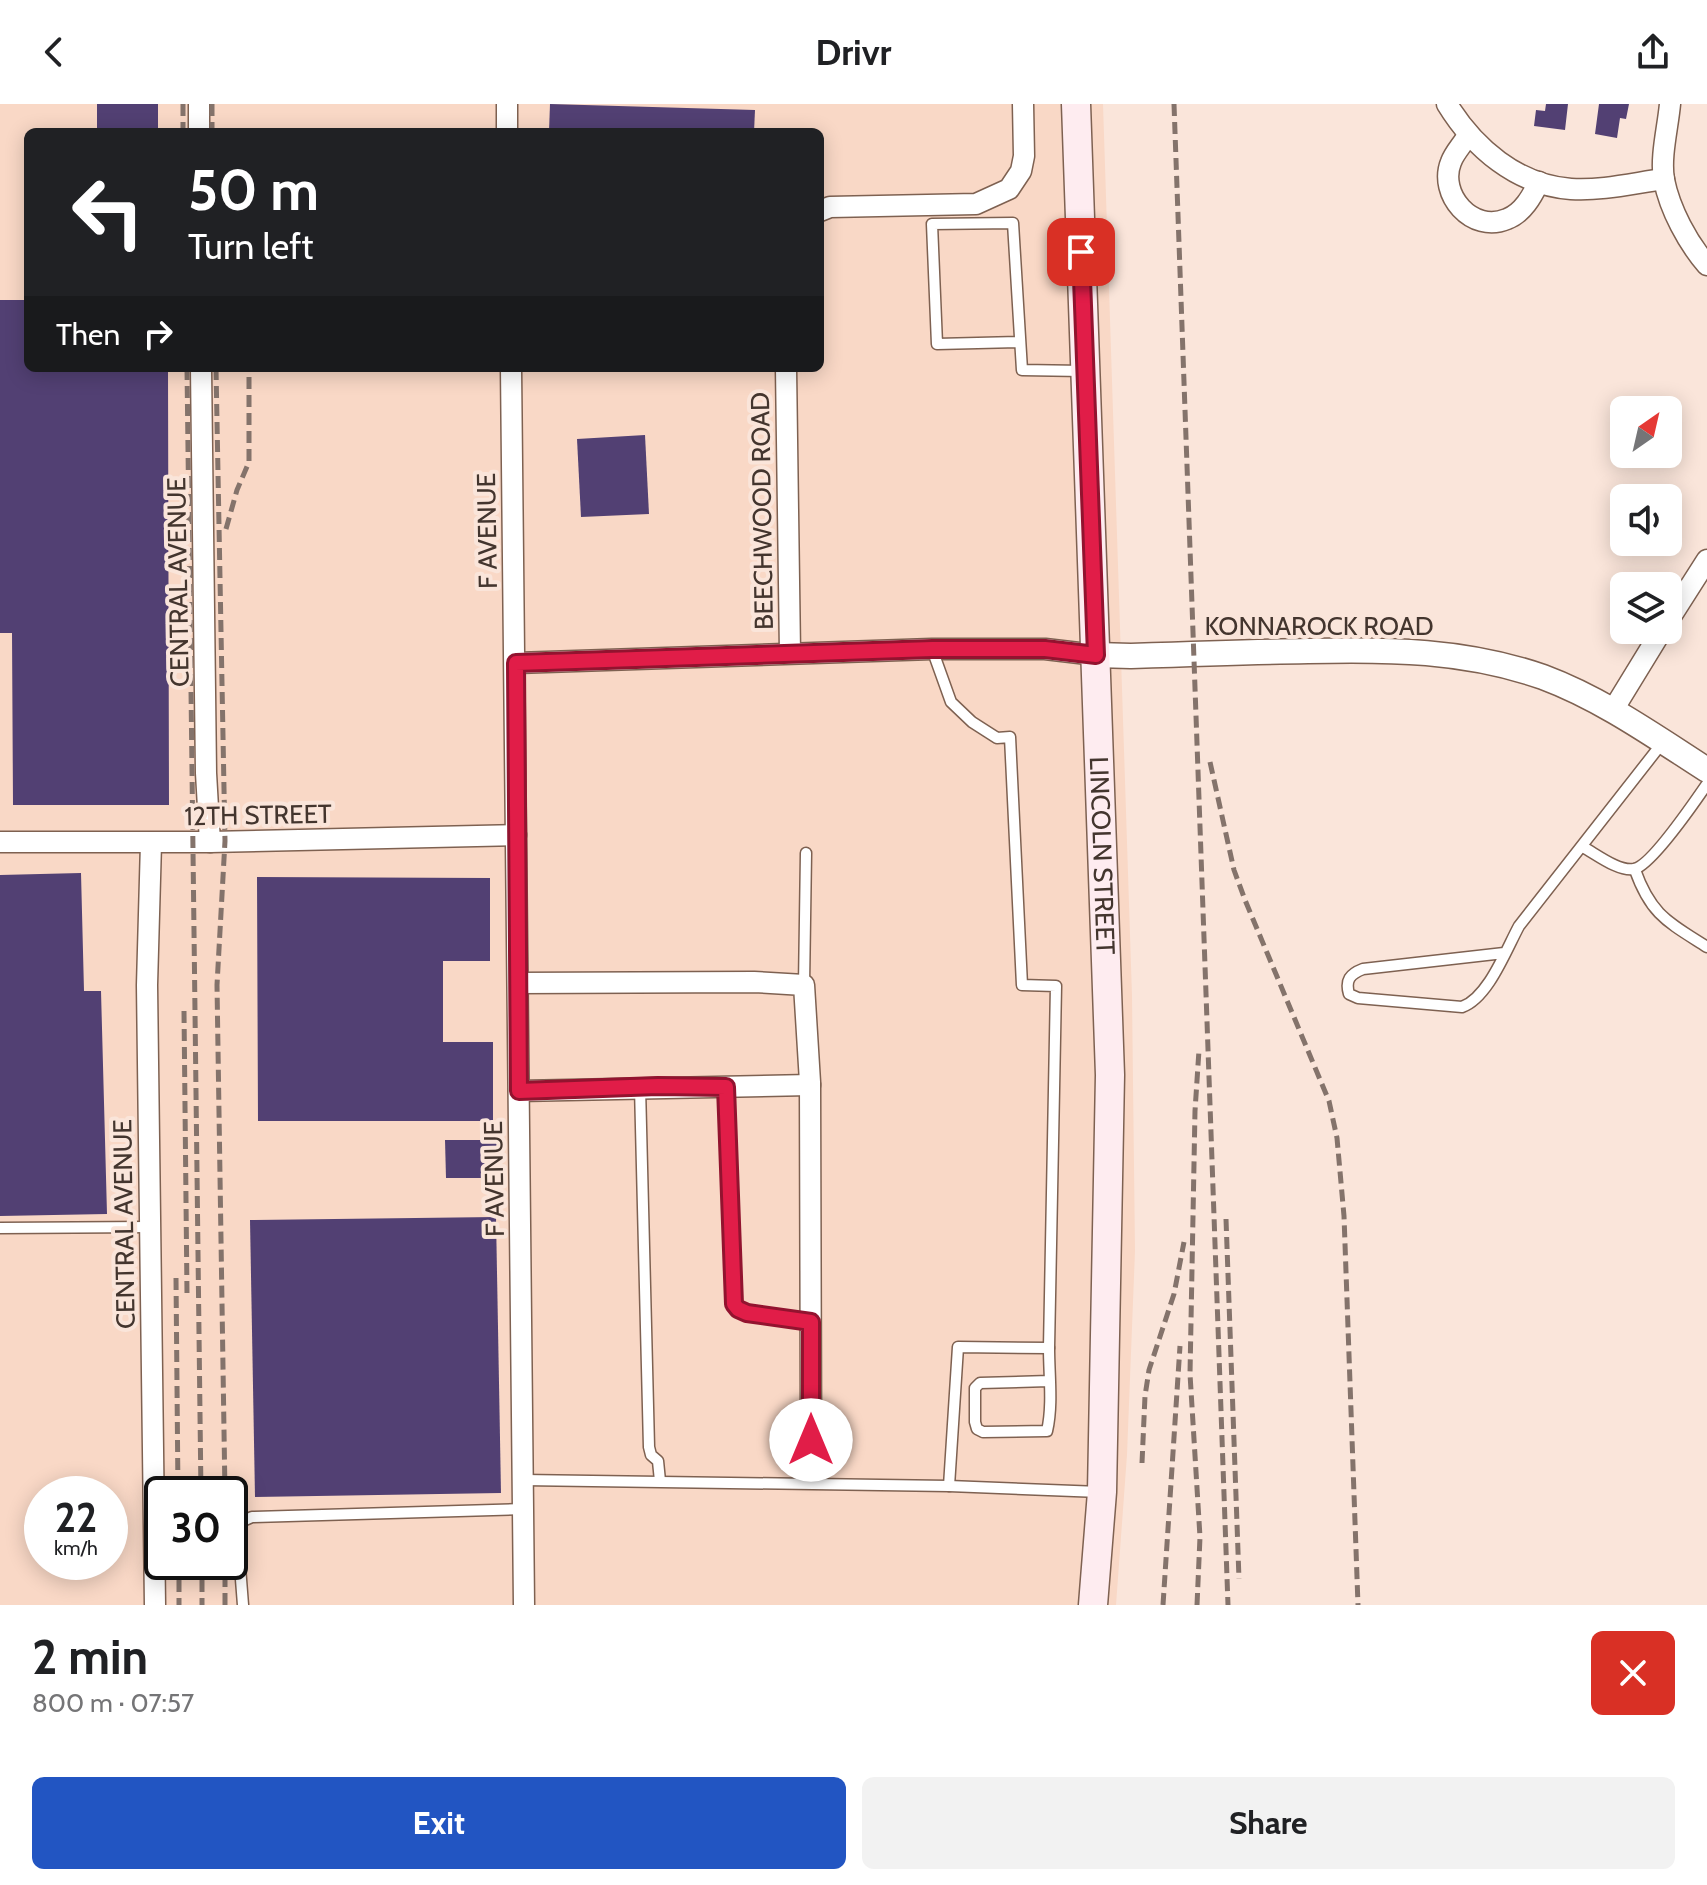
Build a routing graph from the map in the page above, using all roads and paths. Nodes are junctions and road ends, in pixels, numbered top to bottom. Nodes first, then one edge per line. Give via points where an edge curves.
1 (199, 104) edge
2 (507, 104) edge
3 (1023, 104) edge
4 (1076, 104) edge
5 (1447, 104) edge
6 (1670, 104) edge
7 (199, 128) edge
8 (507, 128) edge
9 (1468, 135) junction
10 (1664, 179) junction
11 (1539, 182) junction
12 (824, 209) edge
13 (1707, 265) edge
14 (1019, 342) junction
15 (1085, 371) junction
16 (201, 372) edge
17 (511, 372) edge
18 (786, 372) edge
19 (1707, 560) edge
20 (1682, 599) edge
21 (1653, 644) edge
22 (932, 649) junction
23 (790, 653) junction
24 (1096, 655) junction
25 (516, 663) junction
26 (1613, 710) junction
27 (1663, 742) junction
28 (1707, 770) edge
29 (1707, 784) edge
30 (516, 835) junction
31 (0, 842) edge
32 (210, 842) junction
33 (151, 843) junction
34 (1583, 847) junction
35 (806, 853) dead end
36 (1635, 870) junction
37 (1707, 947) edge
38 (1504, 953) junction
39 (518, 983) junction
40 (804, 985) junction
41 (810, 1085) junction
42 (640, 1087) junction
43 (726, 1087) junction
44 (519, 1091) junction
45 (150, 1227) junction
46 (0, 1228) edge
47 (811, 1322) junction
48 (1049, 1348) junction
49 (1049, 1381) junction
50 (811, 1440) dead end
51 (523, 1480) junction
52 (660, 1481) junction
53 (949, 1486) junction
54 (1102, 1492) junction
55 (523, 1509) junction
56 (155, 1605) edge
57 (243, 1605) edge
58 (524, 1605) edge
59 (1093, 1605) edge

1 - 7 street
2 - 8 street
3 - 12 street via 1024,156 1009,189 976,204
4 - 15 main road, LINCOLN STREET
5 - 9 street
6 - 10 street
9 - 11 street via 1497,160
9 - 11 street via 1451,162 1447,184 1464,212 1478,219 1508,219
10 - 11 street via 1599,189
10 - 13 street via 1678,219
14 - 14 lane via 937,344 932,224 1013,223
14 - 15 lane via 1022,370
15 - 24 main road, LINCOLN STREET
16 - 32 street, CENTRAL AVENUE
17 - 25 street, F AVENUE
18 - 23 street, BEECHWOOD ROAD
19 - 20 street
21 - 26 street
22 - 23 street
22 - 24 street via 1045,649
22 - 48 lane via 951,702 997,738 1010,737 1022,985 1056,986
23 - 25 street
24 - 26 street, KONNAROCK ROAD via 1433,653 1524,671
24 - 54 main road, LINCOLN STREET via 1110,1075
25 - 30 street, F AVENUE
26 - 27 street, KONNAROCK ROAD
27 - 28 street, KONNAROCK ROAD
27 - 34 lane
29 - 36 lane
30 - 32 street, 12TH STREET
30 - 39 street, F AVENUE
31 - 33 street, 12TH STREET
32 - 33 street, 12TH STREET
33 - 45 street, CENTRAL AVENUE
34 - 36 lane
34 - 38 lane via 1519,926
35 - 40 lane
36 - 37 lane via 1645,897 1664,919
38 - 38 lane via 1474,1003 1462,1007 1358,998 1347,986 1354,972 1363,969
39 - 40 street
39 - 44 street, F AVENUE
40 - 41 street
41 - 43 street
41 - 47 street
42 - 43 street
42 - 44 street
42 - 52 lane via 649,1447 658,1461
43 - 47 lane via 734,1304 747,1313
44 - 51 street, F AVENUE
45 - 46 lane
45 - 56 street, CENTRAL AVENUE
47 - 50 street
48 - 49 lane
48 - 53 lane via 958,1347
49 - 49 lane via 1047,1431 977,1429 975,1388 980,1383
51 - 52 lane
51 - 55 street, F AVENUE
52 - 53 lane
53 - 54 lane
54 - 59 main road, LINCOLN STREET
55 - 57 lane via 252,1517 237,1528
55 - 58 street, F AVENUE

